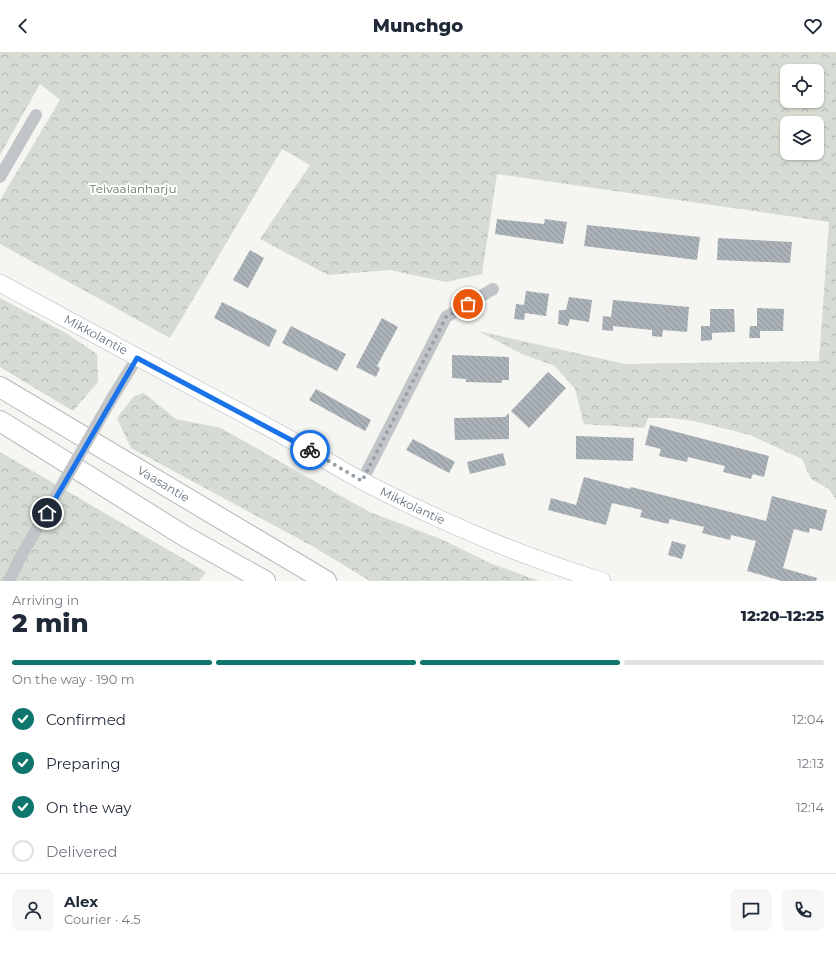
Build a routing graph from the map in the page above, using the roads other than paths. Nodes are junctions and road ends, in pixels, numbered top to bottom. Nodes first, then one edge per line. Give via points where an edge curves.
1 (36, 115) dead end
2 (0, 177) edge
3 (0, 283) edge
4 (493, 289) dead end
5 (137, 358) junction
6 (0, 387) edge
7 (0, 421) edge
8 (362, 481) junction
9 (9, 581) edge
10 (265, 581) edge
11 (326, 581) edge
12 (602, 581) edge

1 - 2 street
3 - 5 main road, Mikkolantie
4 - 8 street via 446,317
5 - 8 main road, Mikkolantie via 300,444
5 - 9 street, bridge
6 - 11 highway, Vaasantie
7 - 10 highway via 186,537
8 - 12 main road, Mikkolantie via 445,521 514,550

